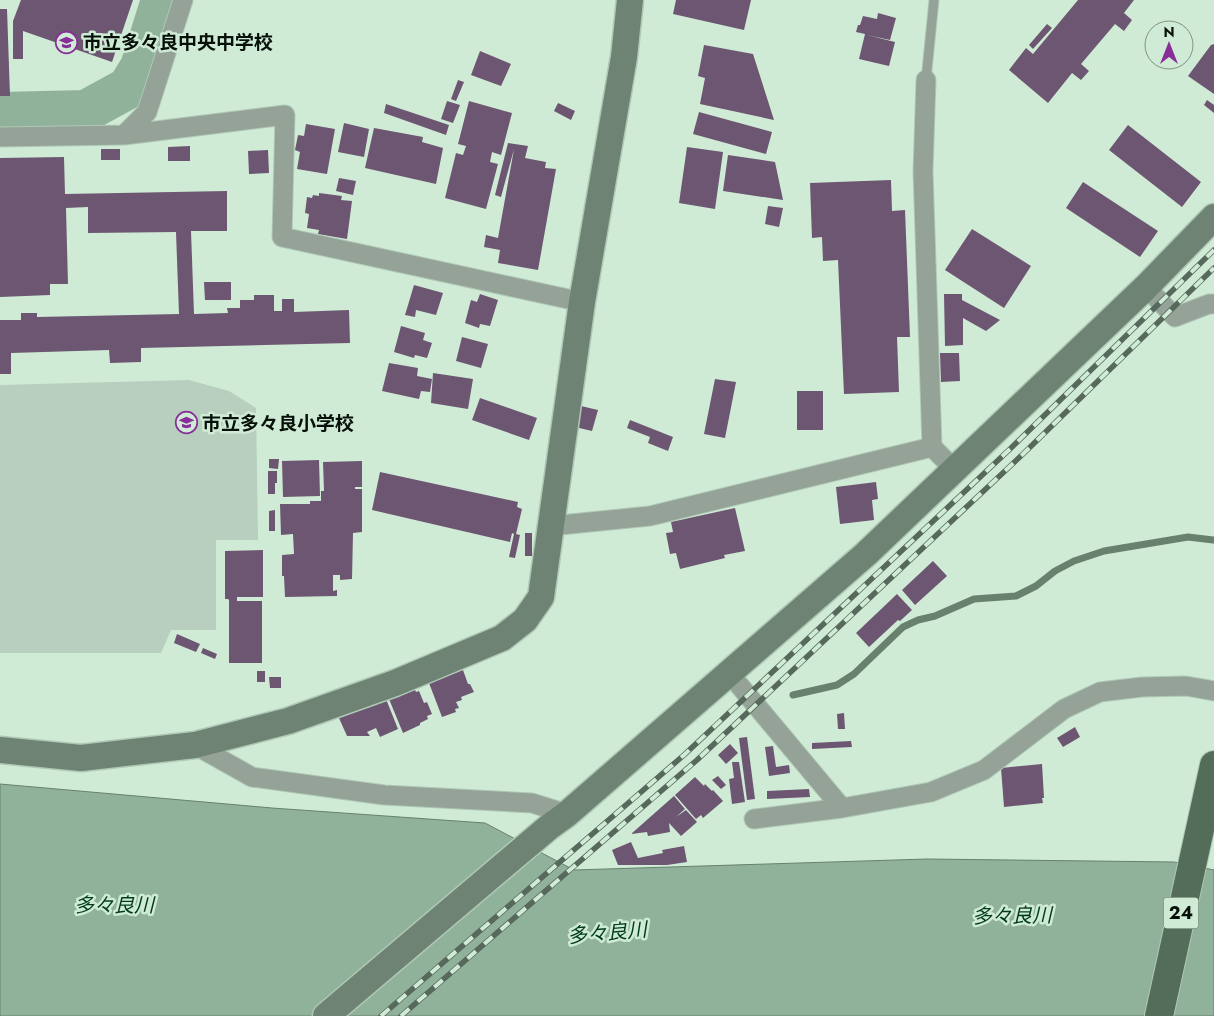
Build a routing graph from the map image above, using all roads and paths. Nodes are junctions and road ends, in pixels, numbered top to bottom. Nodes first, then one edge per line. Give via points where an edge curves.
1 (183, 0) edge
2 (630, 0) edge
3 (934, 0) edge
4 (926, 80) joint
5 (124, 135) junction
6 (0, 137) edge
7 (1214, 217) edge
8 (1146, 287) junction
9 (582, 302) junction
10 (1214, 304) edge
11 (932, 447) junction
12 (955, 470) junction
13 (550, 526) junction
14 (729, 673) junction
15 (1214, 691) edge
16 (195, 745) junction
17 (0, 750) edge
18 (1214, 765) edge
19 (842, 808) junction
20 (754, 819) dead end
21 (558, 820) junction
22 (326, 1016) edge
23 (1158, 1016) edge

1 - 5 street via 147,112
2 - 9 street via 624,57
3 - 4 lane
4 - 11 street via 923,171
5 - 6 street
5 - 9 street via 285,115 282,237
7 - 8 street
8 - 10 street via 1175,317
8 - 12 street
9 - 13 street
11 - 12 street
11 - 13 street via 650,516
12 - 14 street via 866,554
13 - 16 street via 541,597 526,620 502,638 395,683 297,718
14 - 19 street
14 - 21 street
15 - 19 street via 1177,686 1100,692 1064,708 984,770 931,792
16 - 17 street via 81,758
16 - 21 street via 252,778 384,795 532,803
18 - 23 main road, 24
19 - 20 street
21 - 22 street

